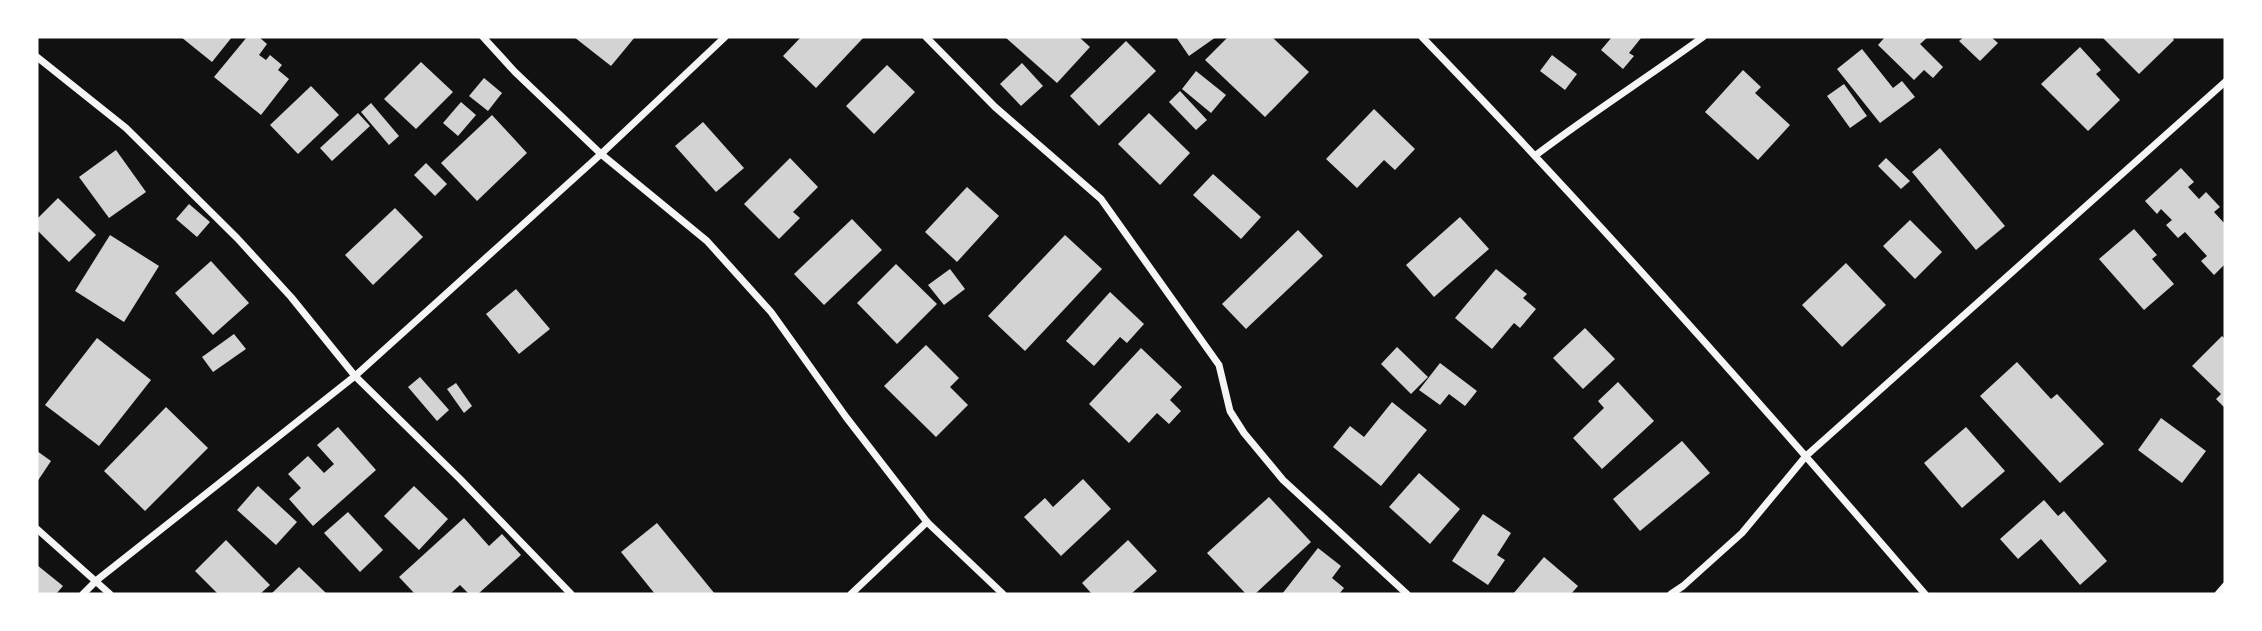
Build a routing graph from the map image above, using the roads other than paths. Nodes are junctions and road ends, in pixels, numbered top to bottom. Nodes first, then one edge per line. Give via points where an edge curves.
1 (483, 37) edge
2 (725, 37) edge
3 (926, 37) edge
4 (1422, 37) edge
5 (1703, 37) edge
6 (37, 57) edge
7 (2225, 82) edge
8 (601, 154) junction
9 (1536, 155) junction
10 (355, 376) junction
11 (1806, 456) junction
12 (927, 522) junction
13 (37, 529) edge
14 (97, 580) junction
15 (2225, 586) edge
16 (83, 594) edge
17 (110, 594) edge
18 (571, 594) edge
19 (851, 594) edge
20 (1003, 594) edge
21 (1407, 594) edge
22 (1671, 594) edge
23 (1925, 594) edge
24 (2218, 594) edge

1 - 8 street
2 - 8 street
3 - 21 street via 995,107 1101,199 1219,365 1230,411 1244,433 1283,480
4 - 9 street
5 - 9 street
6 - 10 street via 126,128 237,238
7 - 11 street
8 - 10 street
8 - 12 street via 707,241 771,312
9 - 11 street
10 - 14 street
10 - 18 street
11 - 22 street via 1742,533
11 - 23 street
12 - 19 street
12 - 20 street
13 - 14 street
14 - 16 street
14 - 17 street
15 - 24 street

